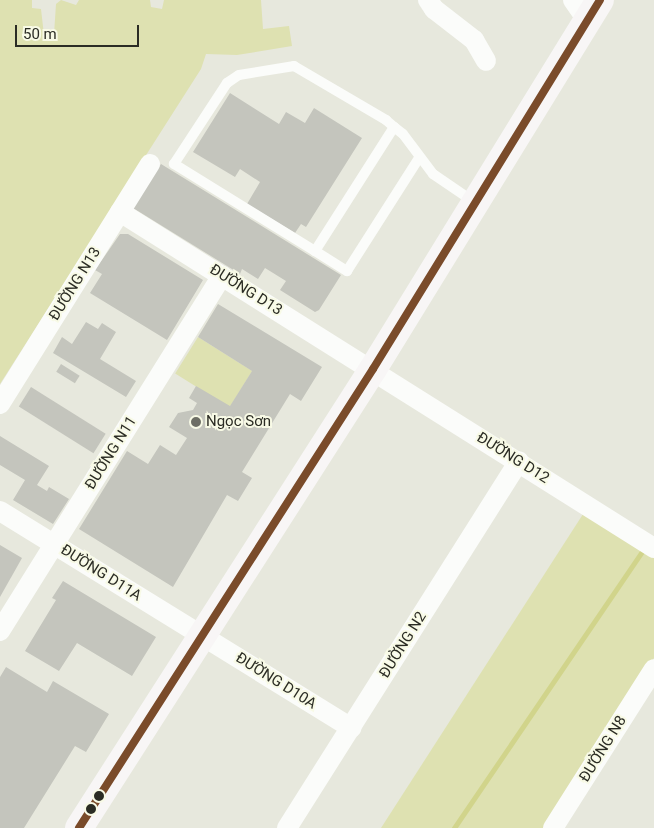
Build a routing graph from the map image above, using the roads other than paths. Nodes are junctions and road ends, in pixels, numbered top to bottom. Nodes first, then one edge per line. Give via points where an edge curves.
1 (428, 0) edge
2 (587, 7) edge
3 (486, 61) dead end
4 (394, 127) junction
5 (419, 158) junction
6 (150, 164) dead end
7 (475, 202) junction
8 (120, 212) junction
9 (315, 250) junction
10 (222, 276) junction
11 (373, 368) junction
12 (0, 404) edge
13 (519, 462) junction
14 (0, 511) edge
15 (646, 543) edge
16 (53, 544) junction
17 (0, 631) edge
18 (202, 634) junction
19 (654, 669) edge
20 (351, 728) junction
21 (79, 828) edge
22 (287, 828) edge
23 (553, 828) edge

1 - 3 street via 434,9 474,40
2 - 7 main road
4 - 5 lane
4 - 9 lane
4 - 9 lane via 294,66 239,75 226,83 217,95 174,164
5 - 7 lane via 448,187
5 - 9 lane via 347,271
6 - 8 street, ĐƯỜNG N13
7 - 11 main road
8 - 10 street, ĐƯỜNG D13
8 - 12 street, ĐƯỜNG N13
10 - 11 street, ĐƯỜNG D13
10 - 16 street, ĐƯỜNG N11
11 - 13 street, ĐƯỜNG D12
11 - 18 main road
13 - 15 street, ĐƯỜNG D12
13 - 20 street, ĐƯỜNG N2
14 - 16 street, ĐƯỜNG D11A
16 - 17 street, ĐƯỜNG N11
16 - 18 street, ĐƯỜNG D11A
18 - 20 street, ĐƯỜNG D10A
18 - 21 main road
19 - 23 street, ĐƯỜNG N8
20 - 22 street, ĐƯỜNG N2

